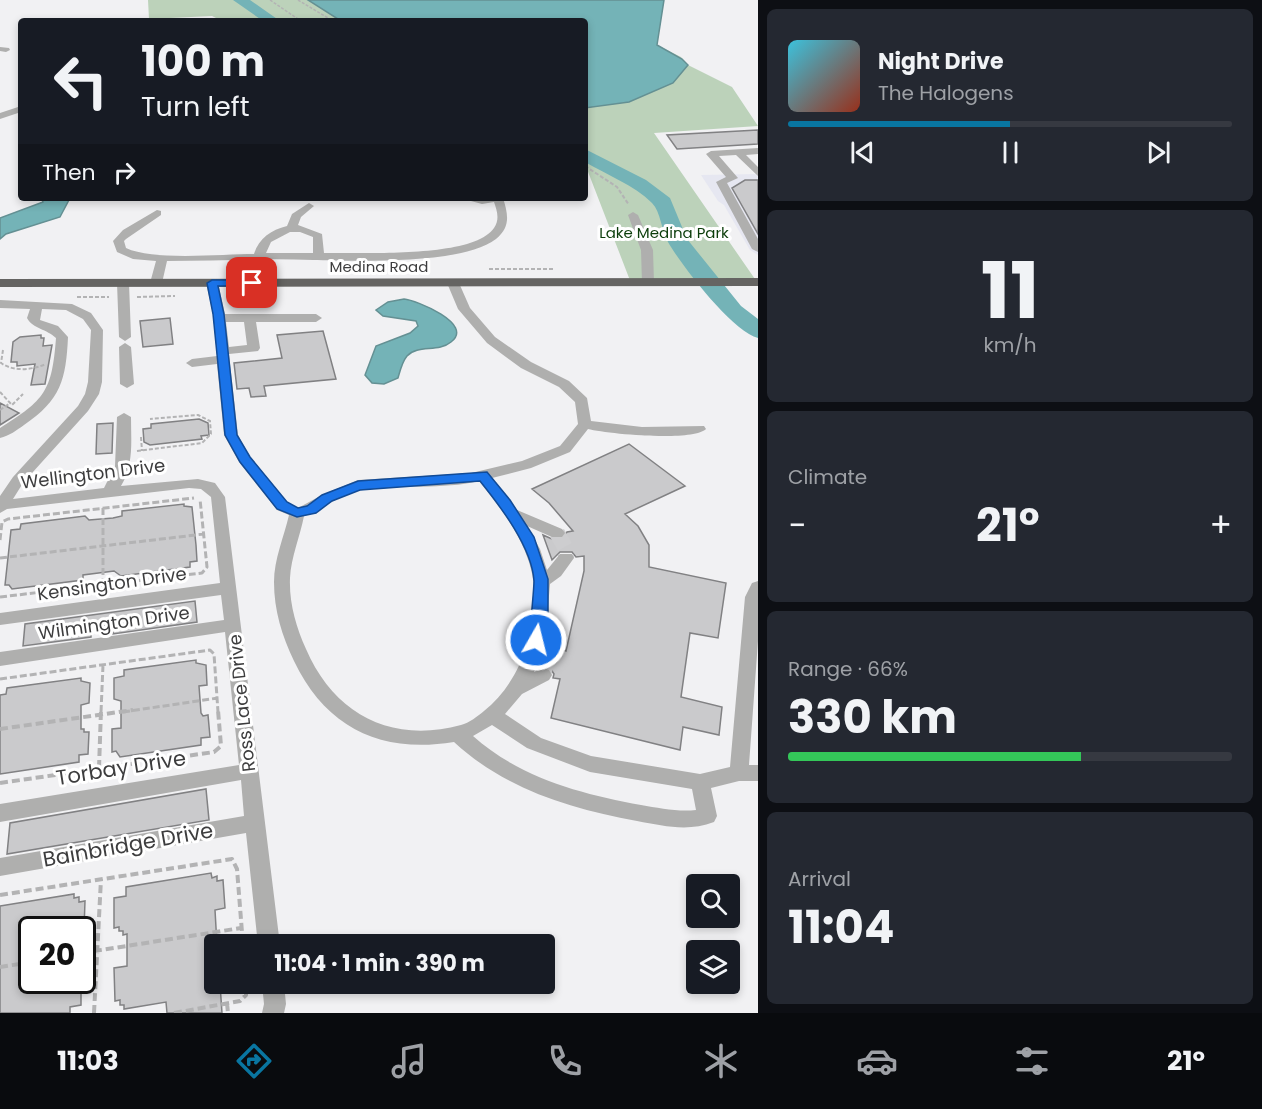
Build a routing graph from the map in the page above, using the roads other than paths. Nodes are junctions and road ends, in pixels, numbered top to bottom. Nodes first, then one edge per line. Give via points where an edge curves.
1 (18, 110) edge
2 (0, 116) edge
3 (758, 151) edge
4 (739, 153) junction
5 (748, 177) edge
6 (498, 201) edge
7 (309, 206) dead end
8 (157, 213) dead end
9 (633, 215) road end
10 (291, 229) junction
11 (758, 249) edge
12 (259, 257) junction
13 (320, 257) junction
14 (162, 258) junction
15 (752, 282) edge
16 (0, 283) edge
17 (123, 283) junction
18 (156, 283) junction
19 (212, 283) junction
20 (648, 283) junction
21 (453, 284) junction
22 (0, 304) edge
23 (38, 305) junction
24 (219, 318) junction
25 (249, 318) junction
26 (316, 318) dead end
27 (223, 355) junction
28 (192, 363) dead end
29 (127, 384) dead end
30 (123, 417) dead end
31 (585, 424) junction
32 (699, 429) dead end
33 (0, 434) edge
34 (483, 476) junction
35 (189, 483) joint
36 (108, 492) junction
37 (1, 507) edge
38 (297, 513) junction
39 (511, 513) junction
40 (557, 533) dead end
41 (566, 558) dead end
42 (541, 580) junction
43 (758, 587) edge
44 (228, 588) junction
45 (0, 620) edge
46 (233, 625) junction
47 (538, 631) junction
48 (550, 647) dead end
49 (0, 659) edge
50 (543, 675) dead end
51 (515, 690) junction
52 (493, 716) junction
53 (457, 733) junction
54 (249, 771) junction
55 (748, 773) edge
56 (700, 782) junction
57 (0, 813) edge
58 (255, 823) junction
59 (0, 867) edge
60 (268, 934) edge
61 (274, 994) edge
62 (273, 1013) edge

1 - 2 street
3 - 4 street
4 - 5 street
4 - 5 street via 711,154
5 - 11 street via 721,182
6 - 13 street via 504,219 501,230 484,242 456,251
7 - 10 street via 296,216
8 - 14 street via 121,236 118,246 133,256
9 - 20 street via 647,250
10 - 12 street via 267,238
10 - 13 street via 307,230 318,236
12 - 13 street
12 - 14 street
14 - 18 street
15 - 20 highway, Medina Road
16 - 17 highway, Medina Road
17 - 18 highway, Medina Road
17 - 29 street
18 - 19 highway, Medina Road
19 - 21 highway, Medina Road
19 - 24 street
20 - 21 highway, Medina Road
21 - 31 street via 464,309 491,340 526,365 564,384 582,401
22 - 23 street
23 - 33 street via 35,322 54,329 62,337 58,382 42,406
23 - 37 street via 68,307 93,322 95,382 83,408 18,480
24 - 25 street
24 - 27 street
25 - 26 street
25 - 27 street via 254,348
27 - 28 street
27 - 38 street via 231,435 244,459 282,506
30 - 36 street via 124,466
31 - 32 street via 637,432
31 - 34 street via 565,449 526,465
34 - 38 street via 358,485
34 - 39 street
35 - 36 street, Wellington Drive
35 - 44 street, Ross Lace Drive via 208,485 218,496
36 - 37 street, Wellington Drive
38 - 53 street via 285,560 286,620 296,649 326,700 362,725 395,736 416,738
39 - 40 street
39 - 42 street via 527,537
41 - 42 street via 558,571
42 - 47 street
43 - 55 street via 753,597
44 - 45 street, Kensington Drive
44 - 46 street, Ross Lace Drive
46 - 49 street, Wilmington Drive
46 - 54 street, Ross Lace Drive
47 - 48 street
47 - 51 street via 534,653
50 - 51 street
51 - 52 street
52 - 53 street via 469,731
52 - 56 street via 534,742 590,764
53 - 56 street via 473,750 507,771 575,801 612,809 701,819 707,816 707,810
54 - 57 street, Torbay Drive
54 - 58 street, Ross Lace Drive
55 - 56 street
58 - 59 street, Bainbridge Drive
58 - 60 street, Ross Lace Drive
61 - 62 street

